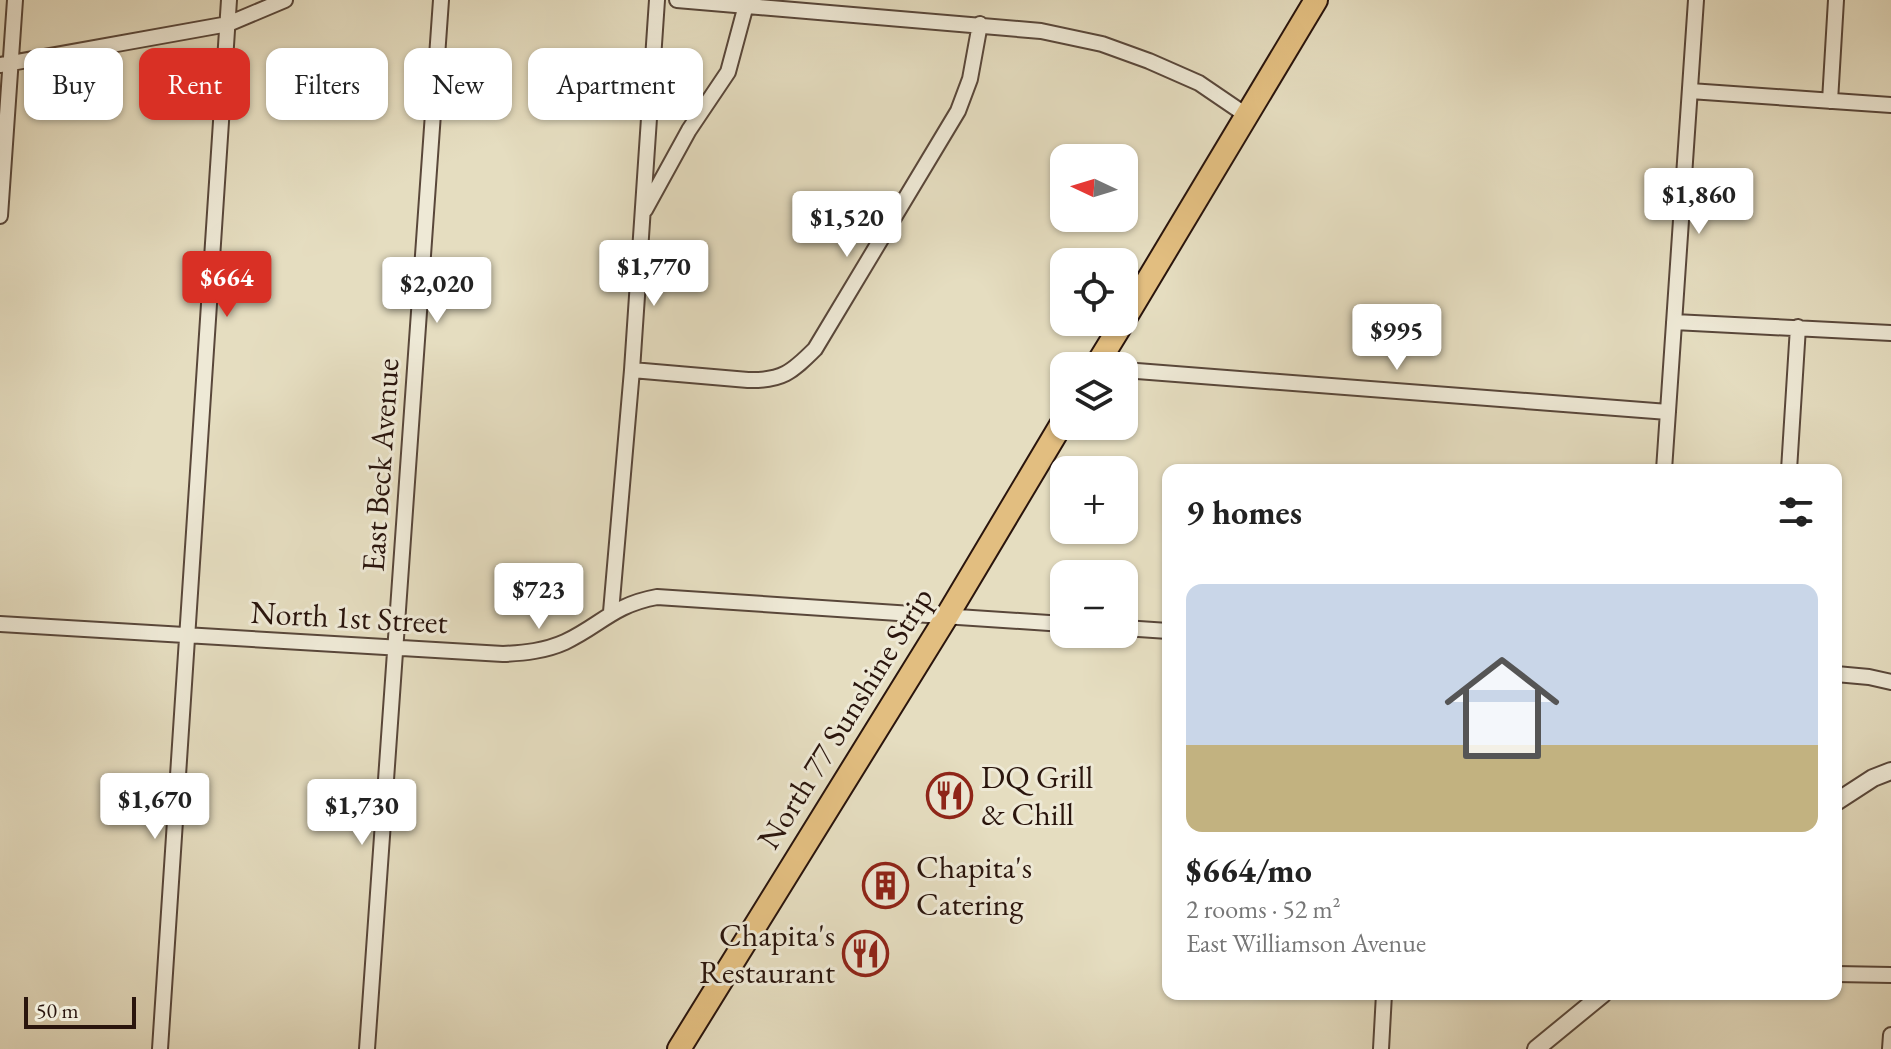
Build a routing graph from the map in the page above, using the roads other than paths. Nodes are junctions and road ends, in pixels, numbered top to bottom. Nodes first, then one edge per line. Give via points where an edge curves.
1 (15, 0) edge
2 (229, 0) edge
3 (285, 0) edge
4 (441, 0) edge
5 (657, 0) edge
6 (677, 0) edge
7 (1316, 0) edge
8 (1696, 0) edge
9 (1836, 0) edge
10 (746, 5) junction
11 (228, 24) junction
12 (980, 24) junction
13 (5, 63) edge
14 (1690, 91) junction
15 (1830, 101) junction
16 (1891, 105) edge
17 (1246, 115) junction
18 (642, 214) junction
19 (0, 216) edge
20 (1138, 296) edge
21 (1674, 322) junction
22 (1798, 327) junction
23 (1891, 333) edge
24 (632, 370) junction
25 (1138, 371) edge
26 (1668, 412) junction
27 (1052, 440) edge
28 (1664, 464) edge
29 (1789, 464) edge
30 (611, 612) junction
31 (947, 616) junction
32 (1050, 623) edge
33 (0, 624) edge
34 (1138, 629) edge
35 (1162, 631) edge
36 (187, 635) junction
37 (396, 647) junction
38 (1842, 675) edge
39 (1891, 682) edge
40 (1891, 771) edge
41 (1842, 798) edge
42 (1842, 974) edge
43 (1891, 975) edge
44 (1384, 1000) edge
45 (1596, 1000) edge
46 (1891, 1035) edge
47 (160, 1049) edge
48 (367, 1049) edge
49 (679, 1049) edge
50 (1381, 1049) edge
51 (1536, 1049) edge
52 (1890, 1049) edge

1 - 13 street
2 - 11 street
3 - 11 street
4 - 37 street, East Beck Avenue
5 - 18 street
6 - 10 street
7 - 17 main road
8 - 14 street
9 - 15 street
10 - 12 street
10 - 18 street via 728,72
11 - 13 street
11 - 36 street
12 - 17 street via 1102,44 1199,83
12 - 24 street via 958,111 815,349 792,372 748,380
13 - 19 street
14 - 15 street
14 - 21 street
15 - 16 street
17 - 20 main road
18 - 24 street
21 - 22 street
21 - 26 street
22 - 23 street
22 - 29 street
24 - 30 street
25 - 26 street
26 - 28 street
27 - 31 main road, North 77 Sunshine Strip
30 - 31 street, North 1st Street via 657,597
30 - 37 street, North 1st Street via 566,641 528,653
31 - 32 street, North 1st Street
31 - 49 main road, North 77 Sunshine Strip
33 - 36 street, North 1st Street
34 - 35 street
36 - 37 street, North 1st Street
36 - 47 street
37 - 48 street, East Beck Avenue
38 - 39 street
40 - 41 street
42 - 43 street
44 - 50 street
45 - 51 street
46 - 52 street

